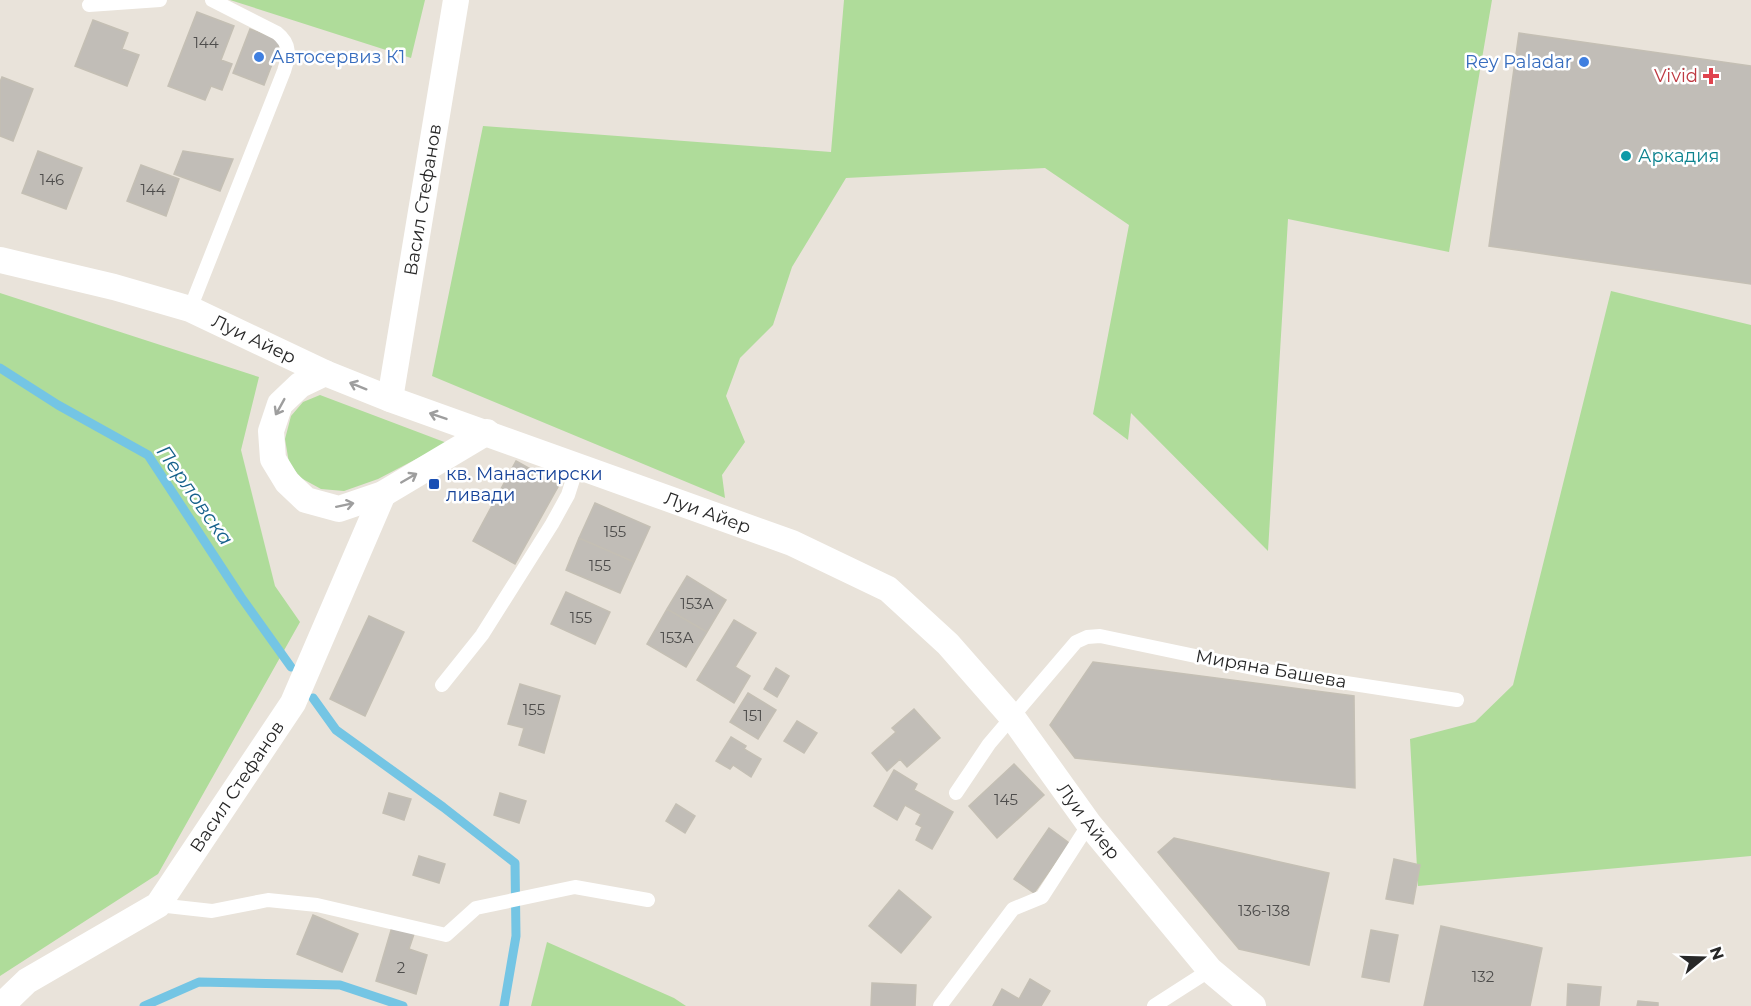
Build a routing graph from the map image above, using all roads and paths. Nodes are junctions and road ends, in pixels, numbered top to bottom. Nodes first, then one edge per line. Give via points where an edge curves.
1 (160, 0) edge
2 (212, 0) edge
3 (456, 0) edge
4 (89, 5) dead end
5 (0, 260) edge
6 (190, 309) junction
7 (325, 373) junction
8 (390, 399) junction
9 (487, 432) junction
10 (577, 467) junction
11 (383, 494) junction
12 (442, 685) dead end
13 (1457, 700) dead end
14 (1013, 718) junction
15 (956, 793) dead end
16 (1089, 824) junction
17 (648, 900) dead end
18 (158, 904) junction
19 (1210, 970) junction
20 (1, 1006) edge
21 (940, 1006) edge
22 (1154, 1006) edge
23 (1253, 1006) edge

1 - 4 lane
2 - 6 lane via 277,33 289,53
3 - 8 street, Васил Стефанов
5 - 6 street, Луи Айер
6 - 7 street, Луи Айер
8 -> 7 street, Луи Айер
7 -> 11 street via 300,385 280,404 271,431 273,459 287,483 306,500 339,509
9 -> 8 street, Луи Айер
9 - 10 street, Луи Айер
11 -> 9 street
10 - 12 lane via 568,495 546,534 482,635
10 - 14 street, Луи Айер via 792,543 888,589 948,644
11 - 18 street, Васил Стефанов via 293,703
13 - 14 lane, Миряна Башева via 1262,670 1100,636 1076,642
14 - 15 lane via 989,744
14 - 16 street, Луи Айер
16 - 19 street, Луи Айер
16 - 21 lane via 1042,897 1013,909
17 - 18 lane via 575,887 476,908 446,935 317,905 268,900 212,911
18 - 20 street, Васил Стефанов via 27,981
19 - 22 lane
19 - 23 street, Луи Айер

